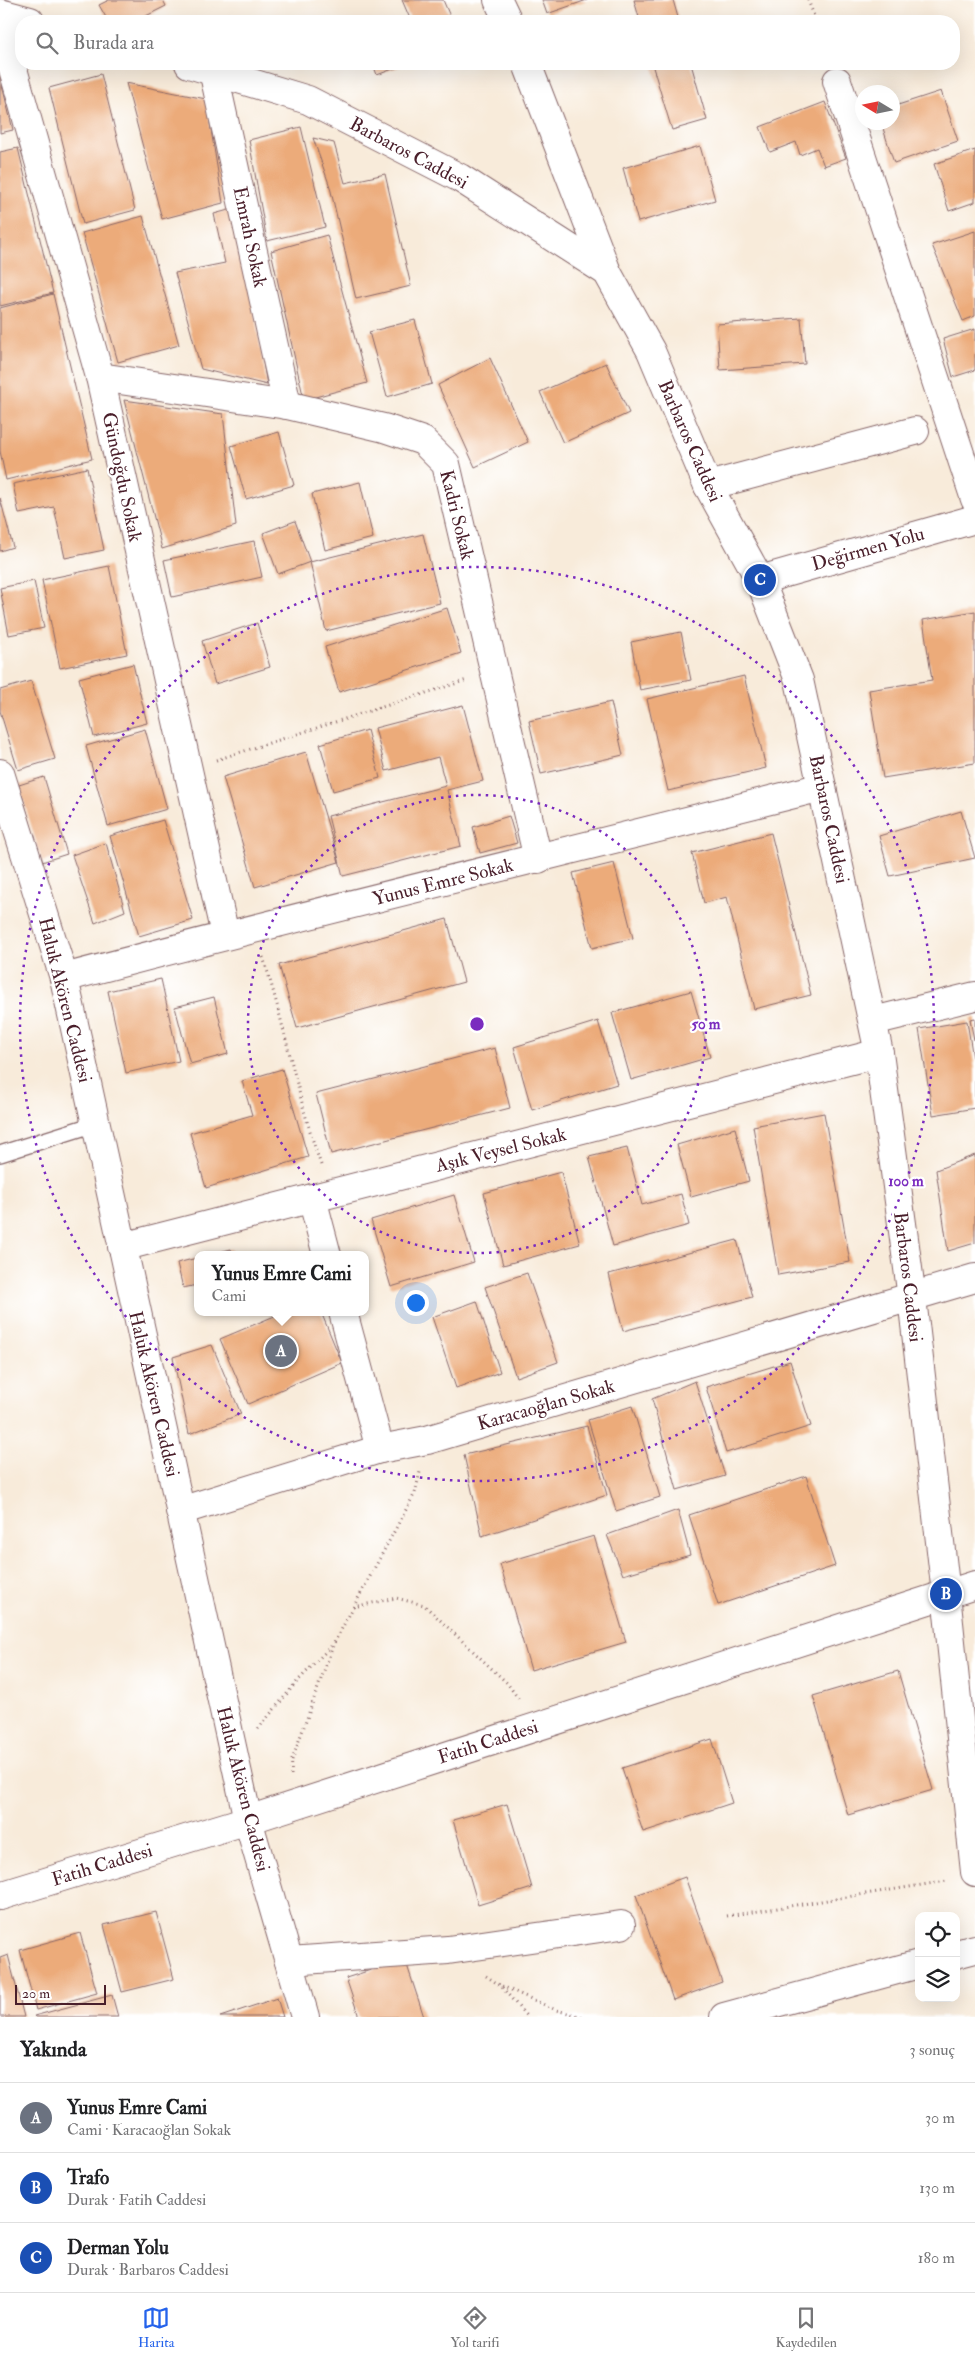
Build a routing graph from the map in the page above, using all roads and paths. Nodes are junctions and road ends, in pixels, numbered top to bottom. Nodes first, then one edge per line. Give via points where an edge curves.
1 (24, 0) edge
2 (498, 0) edge
3 (808, 0) edge
4 (0, 12) edge
5 (505, 15) edge
6 (814, 15) edge
7 (15, 16) edge
8 (0, 23) edge
9 (202, 70) edge
10 (211, 70) edge
11 (530, 70) edge
12 (837, 81) dead end
13 (608, 272) junction
14 (100, 377) junction
15 (287, 405) junction
16 (915, 431) dead end
17 (708, 486) junction
18 (975, 499) edge
19 (975, 519) edge
20 (760, 580) junction
21 (495, 671) junction
22 (187, 770) junction
23 (1, 778) edge
24 (822, 787) junction
25 (538, 859) junction
26 (225, 935) junction
27 (64, 978) junction
28 (975, 996) edge
29 (873, 1021) junction
30 (879, 1053) junction
31 (95, 1124) junction
32 (0, 1154) edge
33 (321, 1196) junction
34 (122, 1247) junction
35 (327, 1251) edge
36 (975, 1278) edge
37 (912, 1298) junction
38 (344, 1316) edge
39 (427, 1440) junction
40 (380, 1450) junction
41 (180, 1511) junction
42 (975, 1585) edge
43 (946, 1594) junction
44 (354, 1607) junction
45 (334, 1643) junction
46 (538, 1726) junction
47 (234, 1759) junction
48 (288, 1807) junction
49 (248, 1820) junction
50 (965, 1876) edge
51 (0, 1896) edge
52 (727, 1916) dead end
53 (621, 1925) dead end
54 (975, 1949) edge
55 (448, 1950) junction
56 (960, 1953) edge
57 (290, 1961) junction
58 (915, 1965) edge
59 (501, 1986) junction
60 (305, 2017) edge
61 (527, 2017) edge
62 (583, 2017) edge
63 (724, 2017) edge

1 - 4 street
2 - 5 street
3 - 6 path
4 - 7 street
8 - 14 street, Gündoğdu Sokak
9 - 15 street, Emrah Sokak
10 - 13 street, Barbaros Caddesi via 308,100 460,178
11 - 13 street
12 - 18 street
13 - 17 street, Barbaros Caddesi via 651,351
14 - 15 street, Kadri Sokak
14 - 22 street, Gündoğdu Sokak
15 - 21 street, Kadri Sokak via 384,428 423,441 446,464
16 - 17 street
17 - 20 street, Barbaros Caddesi
19 - 20 street, Değirmen Yolu
20 - 24 street, Barbaros Caddesi via 799,680
21 - 22 path
21 - 25 street, Kadri Sokak
22 - 26 street, Gündoğdu Sokak
23 - 27 street, Haluk Akören Caddesi
24 - 25 street, Yunus Emre Sokak
24 - 29 street, Barbaros Caddesi
25 - 26 street, Yunus Emre Sokak
26 - 27 street, Yunus Emre Sokak
26 - 33 path via 261,953 278,1003 316,1150
27 - 31 street, Haluk Akören Caddesi
28 - 29 street
29 - 30 street, Barbaros Caddesi
30 - 33 street, Aşık Veysel Sokak
30 - 37 street, Barbaros Caddesi
31 - 32 lane
31 - 34 street, Haluk Akören Caddesi
33 - 34 street, Aşık Veysel Sokak
33 - 35 street
34 - 41 street, Haluk Akören Caddesi
36 - 37 street, Karacaoğlan Sokak
37 - 39 street, Karacaoğlan Sokak
37 - 43 street, Barbaros Caddesi
38 - 40 street
39 - 40 street, Karacaoğlan Sokak
39 - 44 path via 415,1492
40 - 41 street, Karacaoğlan Sokak
41 - 47 street, Haluk Akören Caddesi
42 - 43 street, Fatih Caddesi
43 - 46 street, Fatih Caddesi
43 - 50 street, Barbaros Caddesi
44 - 45 path
44 - 46 path via 396,1598 424,1605 507,1684
45 - 47 path via 294,1684
45 - 48 path via 292,1760
46 - 48 street, Fatih Caddesi
47 - 49 street, Haluk Akören Caddesi
48 - 49 street, Fatih Caddesi
49 - 51 street, Fatih Caddesi
49 - 57 street, Haluk Akören Caddesi
50 - 52 path
53 - 55 street
54 - 56 street
55 - 57 street
55 - 59 path
57 - 60 street, Haluk Akören Caddesi
58 - 63 street
59 - 61 path
59 - 62 path via 556,2010

